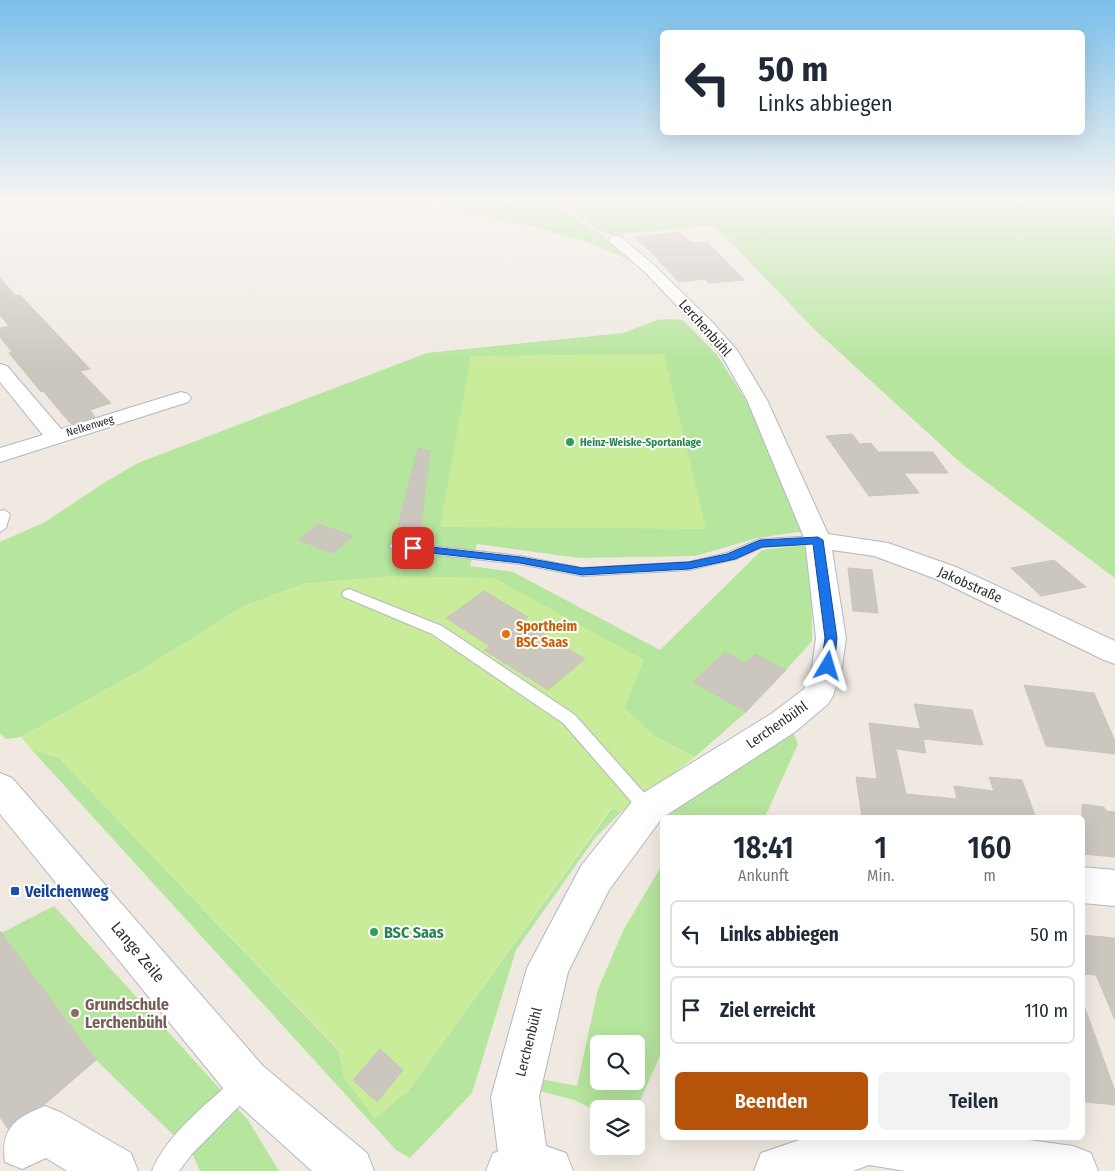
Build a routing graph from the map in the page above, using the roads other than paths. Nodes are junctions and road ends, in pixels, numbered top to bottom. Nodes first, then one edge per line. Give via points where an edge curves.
1 (634, 256) edge
2 (0, 370) edge
3 (180, 398) dead end
4 (56, 437) junction
5 (0, 455) edge
6 (4, 514) dead end
7 (0, 528) edge
8 (818, 540) junction
9 (395, 546) dead end
10 (350, 594) dead end
11 (1115, 654) edge
12 (4, 799) edge
13 (648, 809) junction
14 (1085, 885) edge
15 (1115, 888) edge
16 (247, 1082) junction
17 (869, 1140) edge
18 (22, 1145) dead end
19 (527, 1169) edge
20 (114, 1171) edge
21 (164, 1171) edge
22 (349, 1171) edge
23 (779, 1171) edge
24 (1073, 1171) edge

1 - 8 street, Lerchenbühl via 730,354 757,400
2 - 4 street
3 - 4 street, Nelkenweg
4 - 5 street, Nelkenweg
6 - 7 lane
8 - 9 lane via 760,543 731,556 689,566 582,572 520,560
8 - 11 street, Jakobstraße via 880,549 946,573
8 - 13 street, Lerchenbühl via 831,638 828,666 817,696 783,724
10 - 13 lane via 436,630 568,719
12 - 16 street, Lange Zeile
13 - 19 street, Lerchenbühl via 595,878 548,968 515,1098
14 - 15 street
16 - 21 lane via 183,1145
16 - 22 street, Lange Zeile
17 - 23 street
17 - 24 street
18 - 20 street via 45,1130

